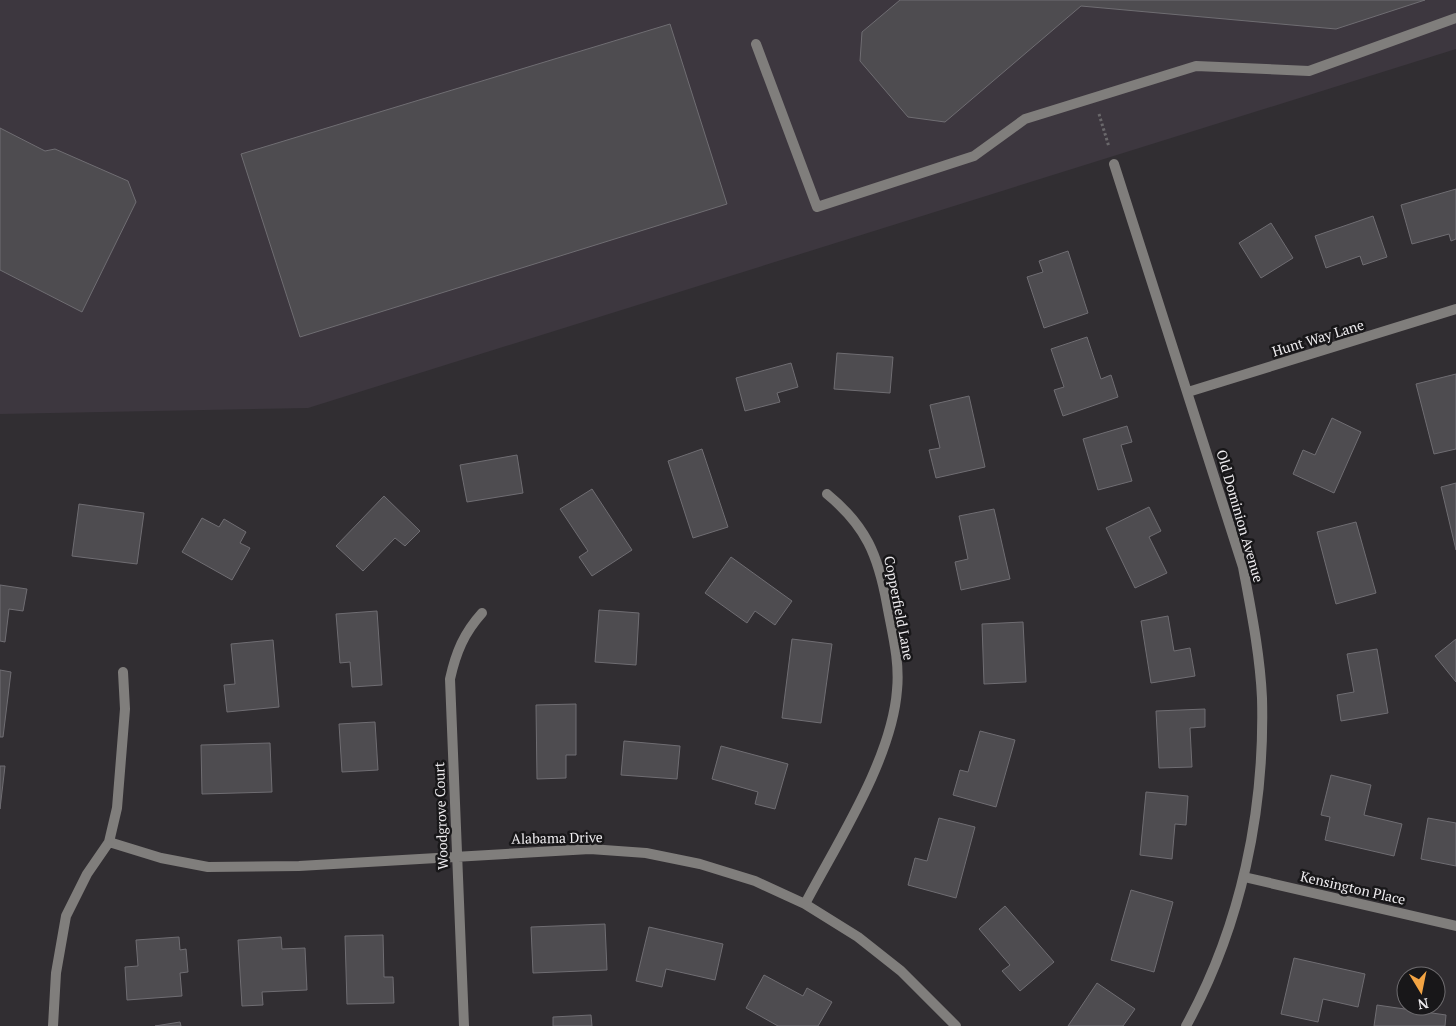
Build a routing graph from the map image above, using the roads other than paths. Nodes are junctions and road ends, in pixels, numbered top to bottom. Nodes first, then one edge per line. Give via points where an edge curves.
1 (1456, 18) edge
2 (756, 44) dead end
3 (1114, 164) road end
4 (1456, 309) edge
5 (1188, 392) junction
6 (827, 494) dead end
7 (482, 613) dead end
8 (123, 672) dead end
9 (109, 842) junction
10 (457, 856) junction
11 (1244, 877) junction
12 (804, 904) junction
13 (1456, 926) edge
14 (54, 1026) edge
15 (464, 1026) edge
16 (956, 1026) edge
17 (1186, 1026) edge

1 - 2 street via 1309,71 1196,66 1024,119 974,156 817,207
3 - 5 street, Old Dominion Avenue
4 - 5 street, Hunt Way Lane
5 - 11 street, Old Dominion Avenue via 1243,567 1254,623 1262,696 1262,755
6 - 12 street, Copperfield Lane via 847,510 864,532 874,554 882,577 897,656 897,689 883,752
7 - 10 street, Woodgrove Court via 468,629 456,653 450,679
8 - 9 street via 118,808
9 - 10 street, Alabama Drive via 161,858 208,867 299,866
9 - 14 street via 87,874 66,916 56,974
10 - 12 street, Alabama Drive via 590,849 646,853 700,864 755,881
10 - 15 street, Woodgrove Court
11 - 13 street, Kensington Place
11 - 17 street, Old Dominion Avenue via 1221,952
12 - 16 street, Alabama Drive via 858,937 894,965

